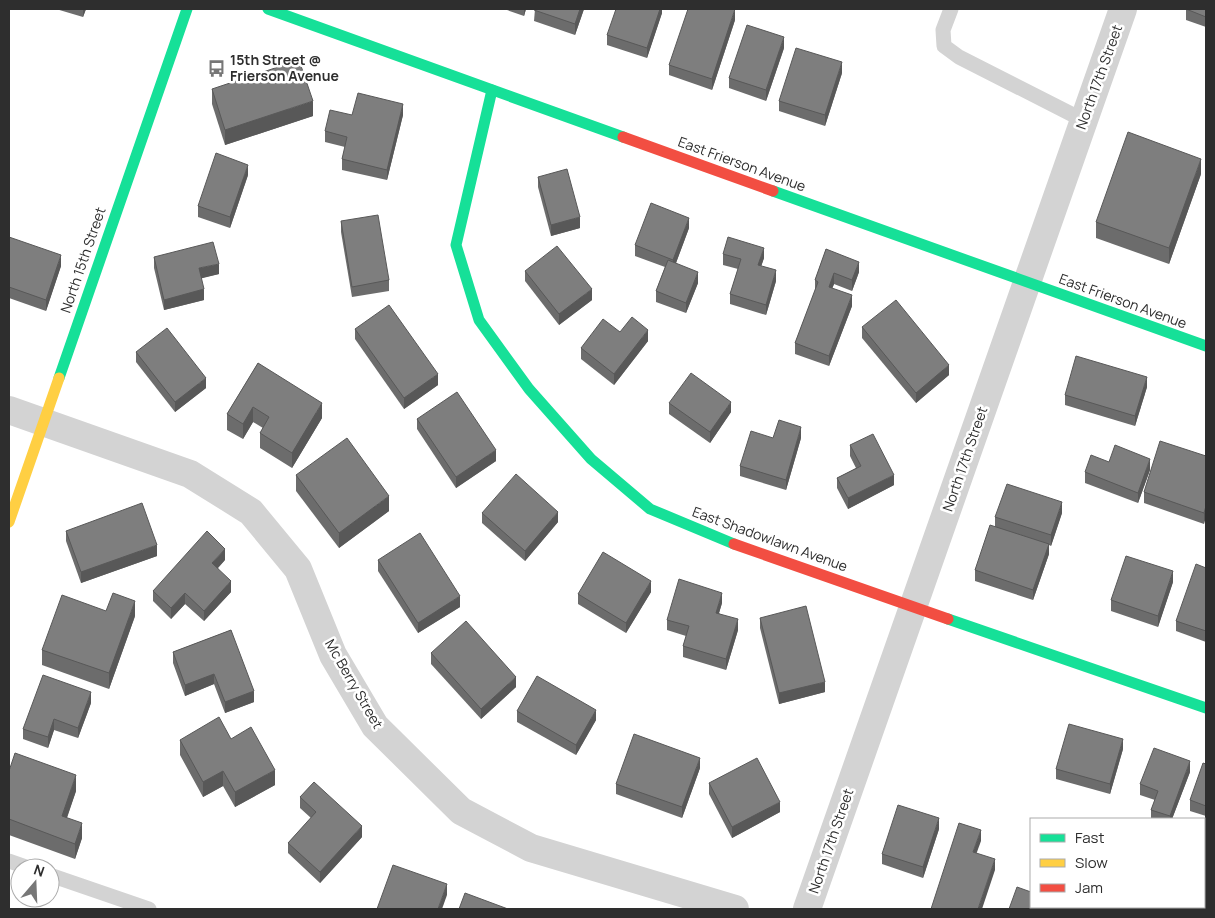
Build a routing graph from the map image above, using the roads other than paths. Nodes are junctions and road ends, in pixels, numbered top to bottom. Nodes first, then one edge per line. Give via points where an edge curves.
1 (186, 9) edge
2 (268, 9) edge
3 (951, 9) edge
4 (1123, 9) edge
5 (492, 90) junction
6 (1083, 120) junction
7 (1026, 282) junction
8 (1206, 346) edge
9 (9, 410) edge
10 (43, 422) junction
11 (9, 522) edge
12 (914, 606) junction
13 (1206, 708) edge
14 (60, 878) edge
15 (149, 909) edge
16 (735, 909) edge
17 (807, 909) edge

1 - 10 street, North 15th Street
2 - 5 street, East Frierson Avenue
3 - 6 lane via 943,30 944,46 959,57
4 - 6 street, North 17th Street
5 - 7 street, East Frierson Avenue
5 - 12 street, East Shadowlawn Avenue via 456,245 480,320 529,389 591,460 650,509 719,539
6 - 7 street, North 17th Street
7 - 8 street, East Frierson Avenue
7 - 12 street, North 17th Street
9 - 10 street, Mc Berry Street
10 - 11 street, North 15th Street
10 - 16 street, Mc Berry Street via 190,474 251,512 298,570 333,655 375,726 462,811 531,848
12 - 13 street, East Shadowlawn Avenue
12 - 17 street, North 17th Street
14 - 15 lane

